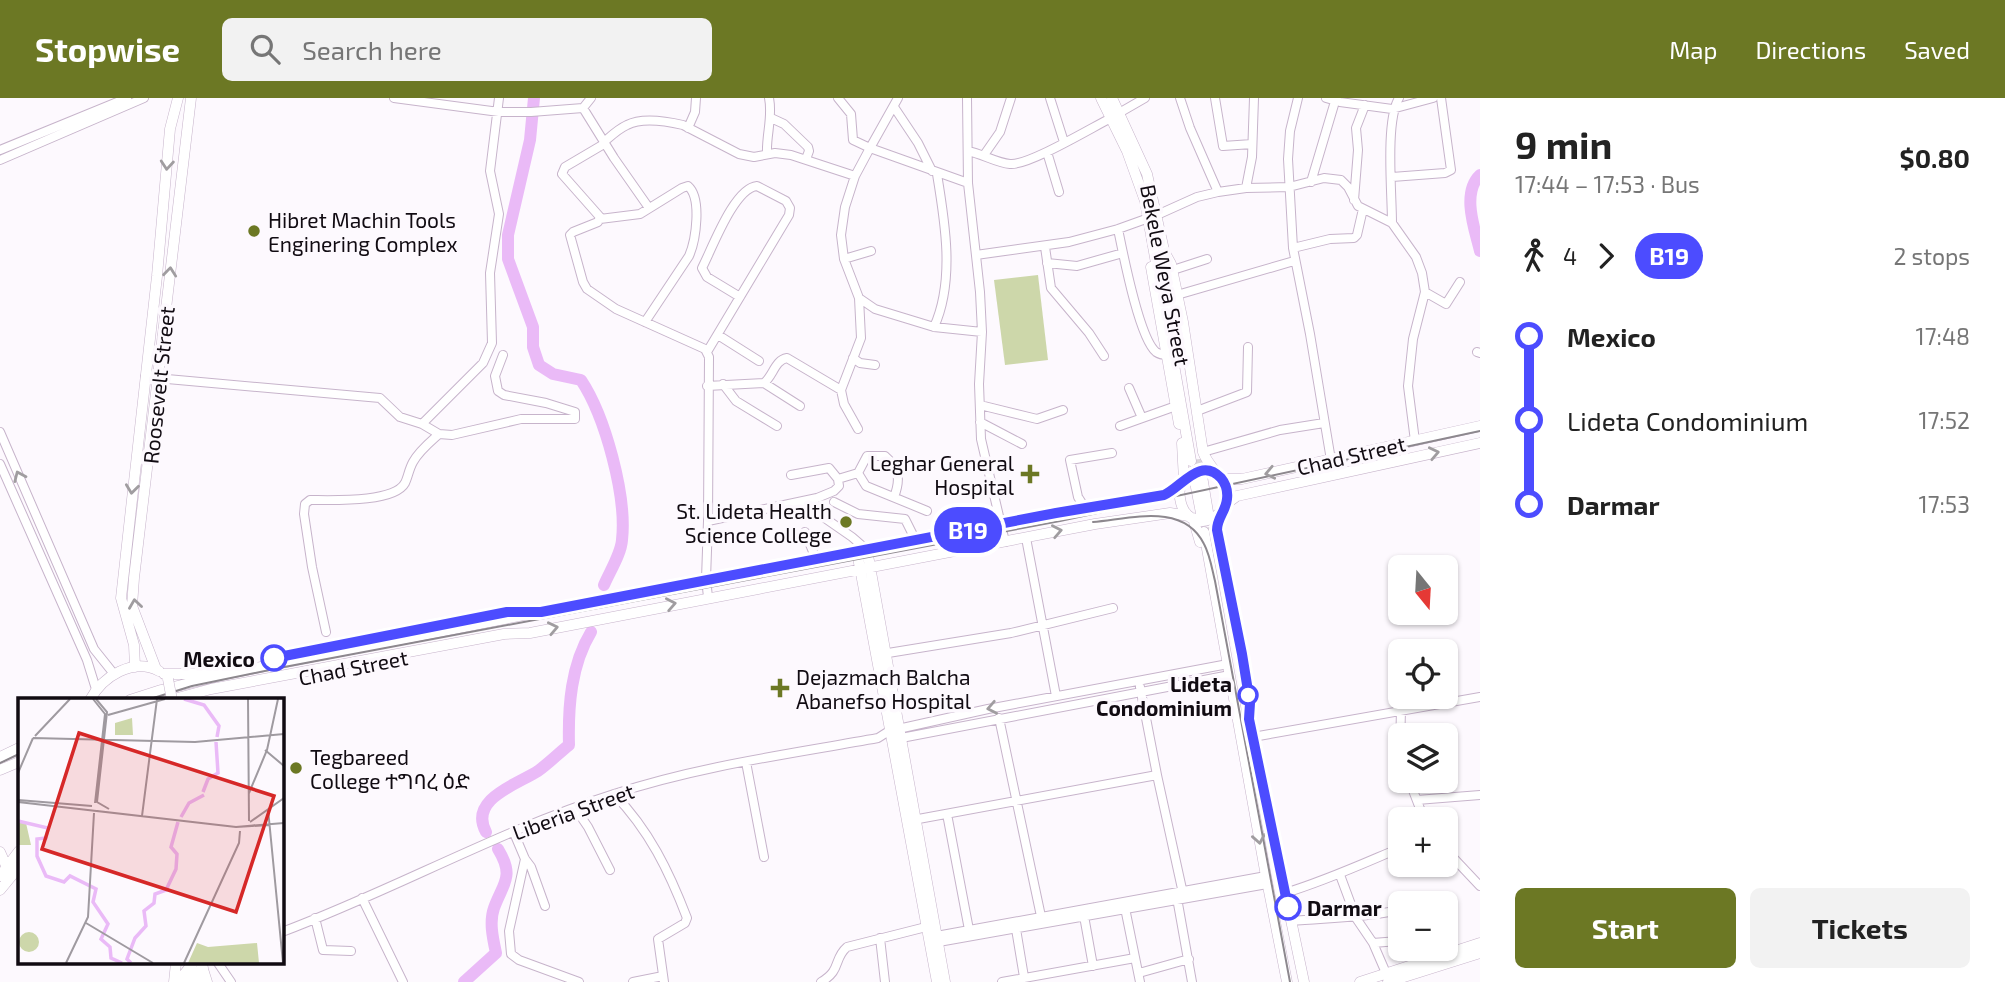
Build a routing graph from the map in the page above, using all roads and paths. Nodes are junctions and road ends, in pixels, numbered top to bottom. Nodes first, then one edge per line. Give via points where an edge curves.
1 (127, 98) edge
2 (144, 98) edge
3 (178, 98) edge
4 (191, 98) edge
5 (394, 98) edge
6 (499, 98) edge
7 (591, 98) edge
8 (696, 98) edge
9 (769, 98) edge
10 (838, 98) edge
11 (898, 98) edge
12 (967, 98) edge
13 (1011, 98) edge
14 (1050, 98) edge
15 (1101, 98) edge
16 (1112, 98) edge
17 (1144, 98) edge
18 (1180, 98) edge
19 (1215, 98) edge
20 (1254, 98) edge
21 (1298, 98) edge
22 (1399, 98) edge
23 (1433, 98) edge
24 (1441, 98) edge
25 (412, 99) edge
26 (1332, 99) edge
27 (1365, 105) junction
28 (894, 107) junction
29 (583, 108) junction
30 (1392, 109) junction
31 (499, 111) junction
32 (1115, 115) junction
33 (771, 118) junction
34 (688, 128) junction
35 (1064, 142) junction
36 (604, 143) junction
37 (1252, 144) junction
38 (870, 148) junction
39 (0, 150) edge
40 (968, 151) junction
41 (1047, 152) junction
42 (767, 154) junction
43 (984, 155) junction
44 (806, 159) junction
45 (0, 160) edge
46 (934, 172) junction
47 (855, 176) junction
48 (1392, 177) junction
49 (1311, 181) junction
50 (968, 183) junction
51 (1289, 187) junction
52 (1246, 188) junction
53 (1059, 192) dead end
54 (1218, 192) junction
55 (1354, 200) junction
56 (649, 208) junction
57 (1363, 209) junction
58 (1153, 217) junction
59 (600, 219) junction
60 (1392, 223) junction
61 (1118, 229) junction
62 (1045, 247) junction
63 (1293, 248) junction
64 (871, 251) dead end
65 (1123, 253) junction
66 (976, 255) junction
67 (1160, 255) junction
68 (844, 259) junction
69 (1207, 259) dead end
70 (1294, 261) junction
71 (1048, 263) junction
72 (1172, 270) junction
73 (1460, 282) dead end
74 (1425, 292) junction
75 (1178, 295) junction
76 (740, 298) junction
77 (859, 298) junction
78 (645, 323) junction
79 (934, 327) junction
80 (982, 332) junction
81 (718, 335) junction
82 (1248, 347) dead end
83 (707, 352) junction
84 (503, 355) dead end
85 (1167, 355) junction
86 (1104, 356) dead end
87 (853, 358) junction
88 (759, 361) dead end
89 (875, 365) dead end
90 (145, 377) junction
91 (159, 377) junction
92 (764, 383) junction
93 (723, 384) junction
94 (708, 386) junction
95 (1129, 388) dead end
96 (841, 390) junction
97 (980, 405) junction
98 (800, 406) dead end
99 (1176, 406) junction
100 (1063, 410) dead end
101 (1197, 411) junction
102 (1142, 418) junction
103 (980, 422) junction
104 (1324, 423) junction
105 (422, 424) junction
106 (777, 426) dead end
107 (1120, 426) dead end
108 (1480, 426) edge
109 (858, 429) dead end
110 (0, 432) edge
111 (439, 434) junction
112 (1415, 441) junction
113 (1022, 443) dead end
114 (1480, 443) edge
115 (1112, 453) dead end
116 (1198, 457) junction
117 (136, 460) junction
118 (1331, 460) junction
119 (149, 461) junction
120 (0, 464) edge
121 (859, 473) junction
122 (791, 475) dead end
123 (1219, 477) junction
124 (838, 479) junction
125 (1190, 479) junction
126 (894, 497) junction
127 (834, 502) dead end
128 (1085, 508) junction
129 (1224, 508) junction
130 (927, 511) dead end
131 (816, 512) dead end
132 (1198, 515) junction
133 (708, 521) junction
134 (1001, 523) junction
135 (41, 527) junction
136 (31, 532) junction
137 (805, 532) dead end
138 (1026, 538) junction
139 (916, 541) junction
140 (1005, 542) junction
141 (862, 549) junction
142 (816, 559) junction
143 (58, 564) junction
144 (47, 569) junction
145 (865, 569) junction
146 (705, 579) junction
147 (708, 597) junction
148 (1113, 608) dead end
149 (541, 612) junction
150 (1043, 626) junction
151 (326, 632) dead end
152 (518, 634) junction
153 (880, 654) junction
154 (1227, 659) junction
155 (135, 667) junction
156 (114, 674) junction
157 (163, 674) junction
158 (1230, 675) junction
159 (1138, 681) junction
160 (96, 689) junction
161 (1141, 691) junction
162 (1056, 696) junction
163 (1480, 697) edge
164 (90, 698) edge
165 (137, 698) edge
166 (170, 698) edge
167 (178, 698) edge
168 (197, 698) edge
169 (1034, 701) junction
170 (1037, 711) junction
171 (1401, 711) junction
172 (999, 718) junction
173 (1249, 719) junction
174 (1401, 723) edge
175 (895, 735) junction
176 (1253, 737) junction
177 (18, 742) edge
178 (18, 748) edge
179 (0, 750) edge
180 (0, 757) edge
181 (18, 762) edge
182 (746, 762) junction
183 (18, 768) edge
184 (0, 770) edge
185 (1157, 775) junction
186 (0, 776) edge
187 (1414, 793) edge
188 (614, 794) junction
189 (1480, 794) edge
190 (1417, 800) junction
191 (1016, 801) junction
192 (1420, 807) edge
193 (575, 808) junction
194 (947, 814) junction
195 (911, 821) junction
196 (514, 833) junction
197 (0, 852) edge
198 (18, 853) edge
199 (1388, 853) edge
200 (764, 857) dead end
201 (525, 859) junction
202 (1458, 862) edge
203 (18, 868) edge
204 (611, 870) dead end
205 (1340, 875) junction
206 (3, 878) edge
207 (1266, 880) junction
208 (1480, 886) edge
209 (1285, 893) junction
210 (1181, 896) junction
211 (362, 898) junction
212 (545, 906) dead end
213 (1125, 908) junction
214 (1388, 912) edge
215 (1084, 916) junction
216 (315, 918) junction
217 (1356, 918) junction
218 (1042, 921) junction
219 (1291, 921) junction
220 (1016, 929) junction
221 (284, 931) edge
222 (970, 933) junction
223 (932, 937) junction
224 (880, 938) junction
225 (1388, 942) edge
226 (1373, 943) junction
227 (1480, 943) edge
228 (351, 951) dead end
229 (1480, 953) edge
230 (1135, 958) junction
231 (1189, 959) junction
232 (176, 964) edge
233 (219, 964) edge
234 (1093, 966) junction
235 (196, 969) edge
236 (550, 972) junction
237 (1024, 977) junction
238 (1139, 978) edge
239 (1303, 978) edge
240 (663, 979) edge
241 (1388, 979) edge
242 (176, 982) edge
243 (207, 982) edge
244 (231, 982) edge
245 (402, 982) edge
246 (546, 982) edge
247 (579, 982) edge
248 (634, 982) edge
249 (821, 982) edge
250 (885, 982) edge
251 (937, 982) edge
252 (945, 982) edge
253 (1002, 982) edge
254 (1192, 982) edge
255 (1287, 982) edge
256 (1315, 982) edge
257 (1360, 982) edge

1 - 39 street
2 - 45 street
3 -> 90 main road, Roosevelt Street via 170,129
91 -> 4 main road, Roosevelt Street
5 - 25 street
6 - 31 street
7 - 29 street
8 - 34 street
9 - 33 street
10 - 38 street via 850,114 852,139
11 - 28 street
12 - 40 street
13 - 43 street via 1000,132
14 - 35 street
15 - 32 main road
16 - 32 main road, Bekele Weya Street
17 - 32 street
18 - 54 street
19 - 37 street via 1223,146
20 - 37 street
21 - 51 street via 1290,131
22 - 30 street
23 - 30 street
24 - 48 street via 1451,170
25 - 31 street
26 - 27 street
26 - 49 street
27 - 30 street
27 - 55 street via 1356,128 1359,150
28 - 38 street
28 - 46 street
29 - 31 street
29 - 36 street
30 - 48 street
31 - 105 street via 490,171 499,214 490,273 492,343 482,363
32 - 35 street
32 - 58 main road, Bekele Weya Street via 1147,174
33 - 42 street
33 - 44 street via 808,147
34 - 36 street via 637,121
34 - 42 street via 739,154
35 - 41 street
36 - 56 street
36 - 59 street via 565,167 562,174
37 - 52 street
38 - 46 street
38 - 47 street
40 - 43 street
40 - 50 street
41 - 43 street via 1015,164
41 - 53 street
42 - 44 street
44 - 47 street
46 - 50 street
46 - 79 street via 943,209 945,269 941,313
47 - 68 street via 841,235
48 - 60 street
49 - 51 street
49 - 55 street via 1341,180
50 - 66 street
51 - 52 street
51 - 63 street
52 - 54 street
54 - 58 street
55 - 57 street
56 - 59 street via 633,217
56 - 78 street via 691,187 696,208 689,256
57 - 60 street
57 - 63 street via 1354,238
58 - 61 street
58 - 67 main road, Bekele Weya Street
59 - 78 street via 570,235 584,286
60 - 74 street via 1416,257
61 - 62 street
61 - 65 street
62 - 66 street
62 - 71 street
63 - 70 street
64 - 68 street
65 - 71 street via 1077,266
65 - 85 street via 1136,309 1156,352
66 - 80 street
67 - 72 main road
67 - 85 main road via 1151,269
67 - 116 main road, Bekele Weya Street
68 - 77 street
69 - 72 street
70 - 75 street
70 - 104 street
71 - 86 street via 1051,288
72 - 75 main road
73 - 74 street via 1446,304
74 - 112 street via 1409,364
75 - 101 main road
76 - 76 street via 789,215 786,201 757,186 746,190 730,211 702,268 707,277
76 - 81 street
77 - 79 street via 875,309
77 - 87 street via 862,333
78 - 83 street
79 - 80 street
80 - 97 street
81 - 83 street
81 - 88 street
82 - 101 street via 1247,393
83 - 94 street
84 - 111 street via 495,376 498,391 575,412 575,419 521,419
85 - 99 main road
87 - 89 street
87 - 96 street
90 - 91 street
90 - 117 main road, Roosevelt Street
91 - 105 street via 380,398 400,417
91 - 119 main road, Roosevelt Street
92 - 93 street
92 - 96 street via 780,360 787,358
92 - 98 street
93 - 94 street
93 - 106 street via 736,401
94 - 133 street
95 - 102 street
96 - 109 street
97 - 100 street via 1037,419
97 - 103 street
99 - 102 street
99 - 125 main road
101 - 116 main road
102 - 107 street
103 - 113 street
103 - 134 street
104 - 116 street via 1280,430
104 - 118 street
105 - 111 street
108 - 112 main road, Chad Street
135 -> 110 street
111 - 151 street via 414,459 399,491 305,504
112 - 118 main road, Chad Street
129 -> 114 main road via 1243,495
115 - 128 street via 1070,460
116 - 123 main road
117 - 119 main road
117 -> 155 main road, Roosevelt Street via 121,598
118 -> 123 main road, Chad Street via 1236,480
157 -> 119 main road, Roosevelt Street via 132,606
120 - 136 street
121 - 124 street
121 - 126 street via 866,486
121 - 126 street via 867,456 884,456 899,475
122 - 124 street via 829,468
123 - 125 main road via 1199,471
123 - 129 main road via 1227,491
124 - 133 street via 837,488 817,498
125 - 128 main road, Chad Street via 1164,495
125 - 132 main road
125 - 132 main road via 1179,502
126 - 130 street
127 - 139 street via 858,514 905,519
128 - 134 main road, Chad Street
129 - 132 main road via 1206,520
129 - 173 main road via 1217,530 1242,654
131 - 141 street
138 -> 132 main road, Chad Street via 1170,513
132 - 154 main road via 1213,614
133 - 146 street
134 - 139 main road, Chad Street
134 - 140 street
135 - 136 street
135 - 143 street
136 - 144 street
137 - 142 street
138 - 140 main road, Chad Street
138 - 150 street
139 - 141 main road, Chad Street
140 - 145 main road, Chad Street
141 - 142 main road, Chad Street
141 - 145 main road
142 - 146 main road, Chad Street
143 - 144 street
143 - 156 street via 94,649
144 - 160 street via 88,660
145 - 147 main road, Chad Street
145 - 153 main road
146 - 147 street
146 - 149 main road, Chad Street
152 -> 147 main road, Chad Street
148 - 150 street
149 - 157 main road, Chad Street via 507,612 193,674
149 - 165 main road, Chad Street via 231,673
150 - 153 street
150 - 162 street
152 - 167 main road, Chad Street via 223,686
152 - 168 main road, Chad Street
153 - 175 main road
154 - 158 main road
154 - 159 street, Liberia Street
154 - 173 main road via 1208,531
155 - 156 main road
155 - 157 main road, Chad Street
156 - 160 main road
157 - 166 main road, Roosevelt Street, bridge
158 - 161 street, Liberia Street
158 -> 207 main road
159 - 161 street
159 - 162 street, Liberia Street
160 - 164 main road
161 - 170 street, Liberia Street
161 - 185 street
162 - 169 street, Liberia Street
163 - 171 street
169 - 170 street
169 -> 175 street, Liberia Street
170 - 172 street, Liberia Street
171 - 174 street
171 - 176 street
172 - 175 street, Liberia Street
172 - 191 street
173 - 176 main road
175 - 182 street, Liberia Street
175 - 195 main road
176 - 209 main road
177 - 179 main road
178 - 180 main road
181 - 184 main road
182 - 188 street, Liberia Street
182 - 200 street
183 - 186 main road
185 - 191 street
185 - 210 street
187 - 190 street
188 - 193 street, Liberia Street
188 - 240 street via 652,840 687,918 658,939
189 - 190 street
190 - 192 street
191 - 194 street
191 - 218 street
193 - 196 street, Liberia Street
193 - 204 street
194 - 195 street
194 - 222 street
195 - 223 main road
196 - 201 street
196 - 211 street, Liberia Street
197 - 206 main road
198 - 206 main road
199 - 205 street
201 - 212 street
201 - 236 street via 509,950 513,958
202 - 208 street
203 - 206 main road
205 - 209 street
205 - 217 street
207 - 210 street
207 - 255 main road
209 - 219 main road
210 - 213 street
210 - 218 street
210 - 231 street
211 - 216 street, Liberia Street
211 - 245 street
213 - 215 street
213 - 230 street
214 - 217 street
215 - 218 street
215 - 234 street
216 - 221 street, Liberia Street
216 - 228 street via 323,950
217 - 219 street
217 - 226 street
218 - 220 street
218 - 222 street
219 - 239 main road
220 - 222 street
220 - 237 street
222 - 223 street
223 - 224 street
223 - 251 main road
223 - 252 main road
224 - 249 street via 847,947 835,973
224 - 250 street
225 - 226 street
226 - 241 street
227 - 241 main road
229 - 241 main road
230 - 234 street
230 - 238 street
231 - 238 street
231 - 254 street
232 - 242 main road
233 - 244 street
234 - 237 street
235 - 242 main road
235 - 243 main road
236 - 246 street
236 - 247 street
237 - 253 street
239 - 256 main road
240 - 248 street
241 - 257 main road

